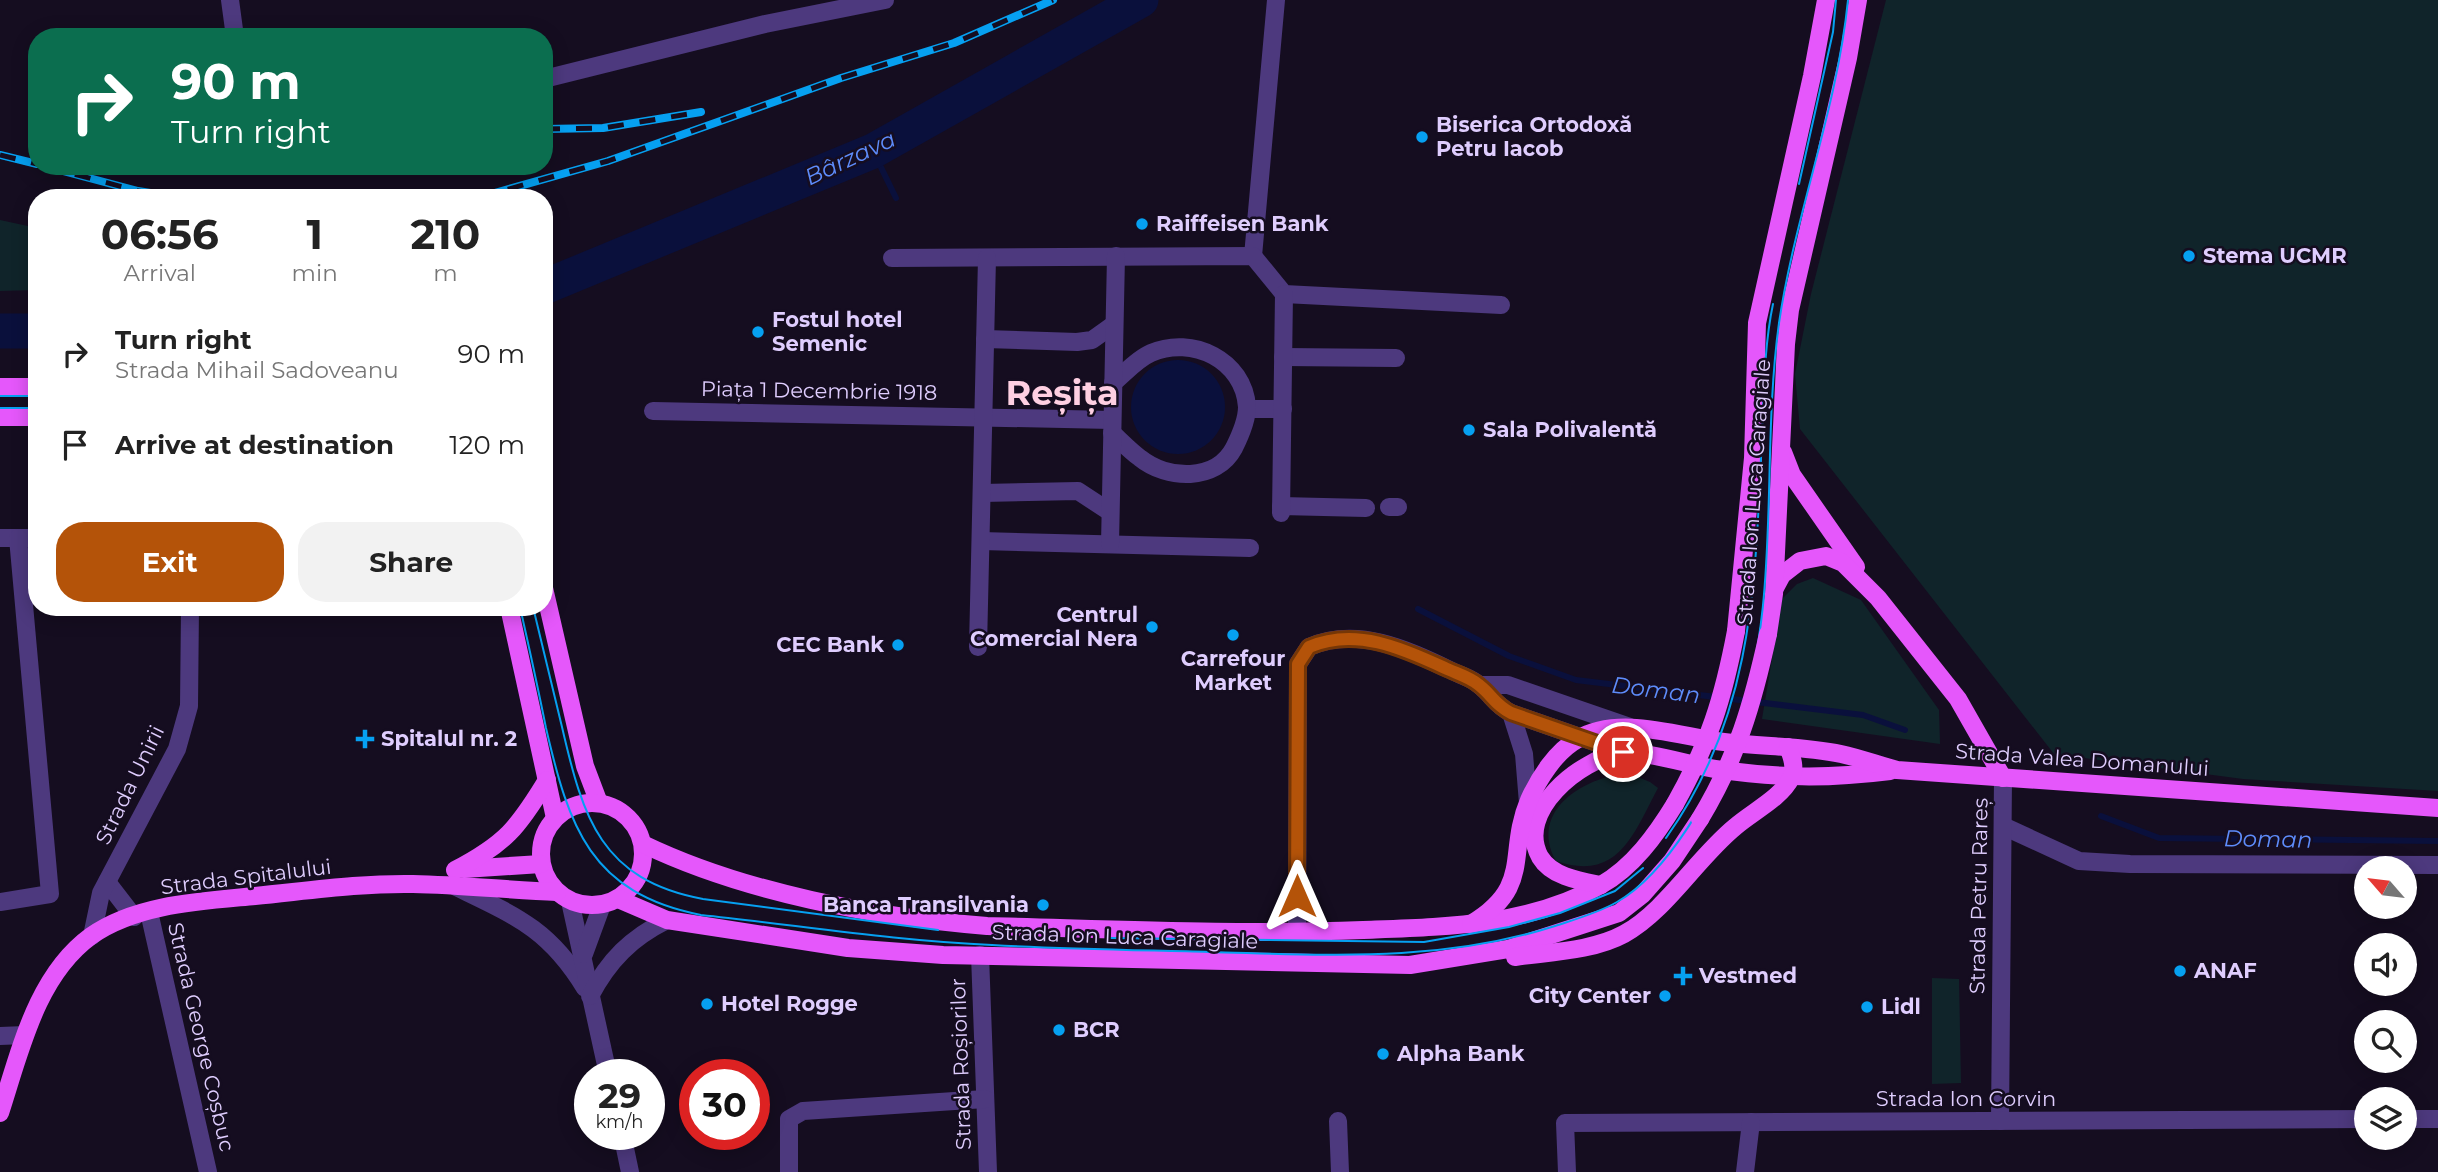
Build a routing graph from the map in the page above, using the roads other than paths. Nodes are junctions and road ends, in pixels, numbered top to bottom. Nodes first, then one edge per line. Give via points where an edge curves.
1 (230, 0) edge
2 (885, 0) edge
3 (1276, 0) edge
4 (1826, 0) edge
5 (1858, 0) edge
6 (234, 28) edge
7 (553, 77) edge
8 (1116, 256) junction
9 (1253, 256) junction
10 (892, 258) dead end
11 (987, 258) junction
12 (1284, 294) junction
13 (1501, 305) dead end
14 (1113, 325) junction
15 (985, 339) junction
16 (1283, 357) junction
17 (1396, 358) dead end
18 (1113, 383) junction
19 (0, 387) edge
20 (28, 387) edge
21 (1247, 409) junction
22 (1283, 410) junction
23 (653, 411) dead end
24 (0, 417) edge
25 (984, 417) junction
26 (28, 418) edge
27 (1112, 426) junction
28 (1781, 446) junction
29 (982, 493) junction
30 (1381, 507) dead end
31 (1110, 512) junction
32 (0, 538) edge
33 (28, 538) edge
34 (981, 541) junction
35 (1110, 544) junction
36 (1250, 548) dead end
37 (1774, 594) junction
38 (1878, 598) junction
39 (33, 616) edge
40 (191, 616) edge
41 (511, 616) edge
42 (550, 616) edge
43 (978, 647) dead end
44 (1479, 685) junction
45 (1511, 713) junction
46 (1635, 729) junction
47 (1578, 738) junction
48 (1787, 747) junction
49 (1623, 752) junction
50 (1897, 770) junction
51 (2003, 778) junction
52 (1791, 779) junction
53 (547, 780) junction
54 (599, 803) junction
55 (1528, 803) junction
56 (2438, 807) edge
57 (555, 818) junction
58 (2003, 826) junction
59 (643, 844) junction
60 (541, 864) junction
61 (2438, 865) edge
62 (455, 878) junction
63 (107, 882) junction
64 (1601, 885) junction
65 (563, 897) junction
66 (0, 902) edge
67 (610, 902) junction
68 (142, 914) junction
69 (667, 920) junction
70 (1471, 924) junction
71 (1297, 932) junction
72 (92, 936) junction
73 (584, 954) junction
74 (980, 955) junction
75 (1410, 965) junction
76 (590, 996) junction
77 (25, 1035) junction
78 (0, 1036) edge
79 (605, 1059) edge
80 (985, 1099) junction
81 (0, 1113) edge
82 (2354, 1119) edge
83 (2417, 1119) edge
84 (2438, 1119) edge
85 (1338, 1121) dead end
86 (2000, 1121) junction
87 (1751, 1122) junction
88 (625, 1150) edge
89 (208, 1172) edge
90 (630, 1172) edge
91 (789, 1172) edge
92 (988, 1172) edge
93 (1340, 1172) edge
94 (1567, 1172) edge
95 (1745, 1172) edge

1 - 6 street
2 - 7 street via 765,24
3 - 9 street
4 - 64 main road, Strada Ion Luca Caragiale, bridge via 1759,312 1752,458 1736,631 1725,691 1711,735 1675,804 1641,853
5 - 28 main road, Strada Ion Luca Caragiale via 1790,310
8 - 9 street
8 - 11 street
8 - 14 street
9 - 12 street
10 - 11 street
11 - 15 street
12 - 13 street
12 - 16 street
14 - 15 street via 1092,340
14 - 18 street
15 - 25 street
16 - 17 street
16 - 22 street
18 - 21 street via 1151,353 1177,346 1205,351 1227,363 1242,384
18 - 27 street
19 - 20 main road
21 - 22 street
21 - 27 street via 1231,453 1217,468 1195,475 1168,472 1141,460
22 - 30 street via 1281,510
23 - 25 street, Piața 1 Decembrie 1918
24 - 26 main road
25 - 27 street, Piața 1 Decembrie 1918
25 - 29 street
27 - 31 street
28 - 37 main road, Strada Ion Luca Caragiale
28 - 38 main road via 1792,475
29 - 31 street via 1078,491
29 - 34 street
31 - 35 street
32 - 33 street
34 - 35 street
34 - 43 street
35 - 36 street
37 - 38 main road, Strada Petru Rareș via 1790,567 1826,556 1843,563
37 - 75 main road, Strada Ion Luca Caragiale, bridge via 1749,716 1737,750 1700,819 1643,895 1619,913 1508,949
38 - 51 main road, Strada Petru Rareș via 1958,699
39 - 66 street via 50,894
40 - 63 street, Strada Unirii via 189,706 177,749
41 - 53 main road
42 - 54 main road via 585,766
44 - 45 street via 1495,705
44 - 46 street via 1508,685
44 - 71 street via 1372,640 1339,639 1309,647 1298,664
45 - 47 street
45 - 55 street via 1524,754
46 - 47 main road, Strada Valea Domanului via 1606,730
46 - 48 main road, Strada Valea Domanului
47 - 49 street
47 - 55 main road via 1540,778
48 - 50 main road, Strada Valea Domanului via 1840,754
48 - 52 main road
49 - 52 main road
49 - 64 main road via 1591,762 1560,783 1541,815 1536,837 1539,855 1550,869
50 - 51 main road, Strada Valea Domanului
50 - 52 main road
51 - 56 main road, Strada Valea Domanului
51 - 58 street, Strada Petru Rareș
52 - 75 main road via 1705,854 1645,920 1622,935 1475,964
53 - 57 main road
53 - 62 main road via 514,831
54 - 57 main road via 575,805
54 - 59 main road via 628,816
55 - 70 main road via 1510,889
57 - 60 main road via 545,832
58 - 61 street via 2080,861
58 - 86 street, Strada Petru Rareș
59 - 67 main road via 639,876 630,889
59 - 71 main road, Strada Ion Luca Caragiale via 679,862 760,886 948,922
60 - 62 main road, Strada Spitalului
60 - 65 main road
62 - 65 main road, Strada Spitalului
62 - 68 main road, Strada Spitalului via 206,901
62 - 76 street via 548,938 564,954
63 - 68 street
63 - 72 street, Strada Unirii
64 - 70 main road, Strada Ion Luca Caragiale via 1537,910
65 - 67 main road
65 - 73 street
67 - 69 main road, Strada Ion Luca Caragiale
67 - 73 street
68 - 72 main road, Strada Spitalului
68 - 89 street, Strada George Coșbuc
69 - 74 main road, Strada Ion Luca Caragiale via 848,948
69 - 76 street via 631,941 607,967
70 - 71 main road, Strada Ion Luca Caragiale
72 - 77 main road via 58,971
73 - 76 street
74 - 75 main road, Strada Ion Luca Caragiale
74 - 80 street, Strada Roșiorilor
76 - 79 street
77 - 78 street
77 - 81 main road
80 - 91 street via 803,1111 789,1119
80 - 92 street, Strada Roșiorilor
82 - 86 street, Strada Ion Corvin
83 - 84 street
85 - 93 street
86 - 87 street, Strada Ion Corvin
87 - 94 street, Strada Ion Corvin via 1566,1124
87 - 95 street
88 - 90 street

